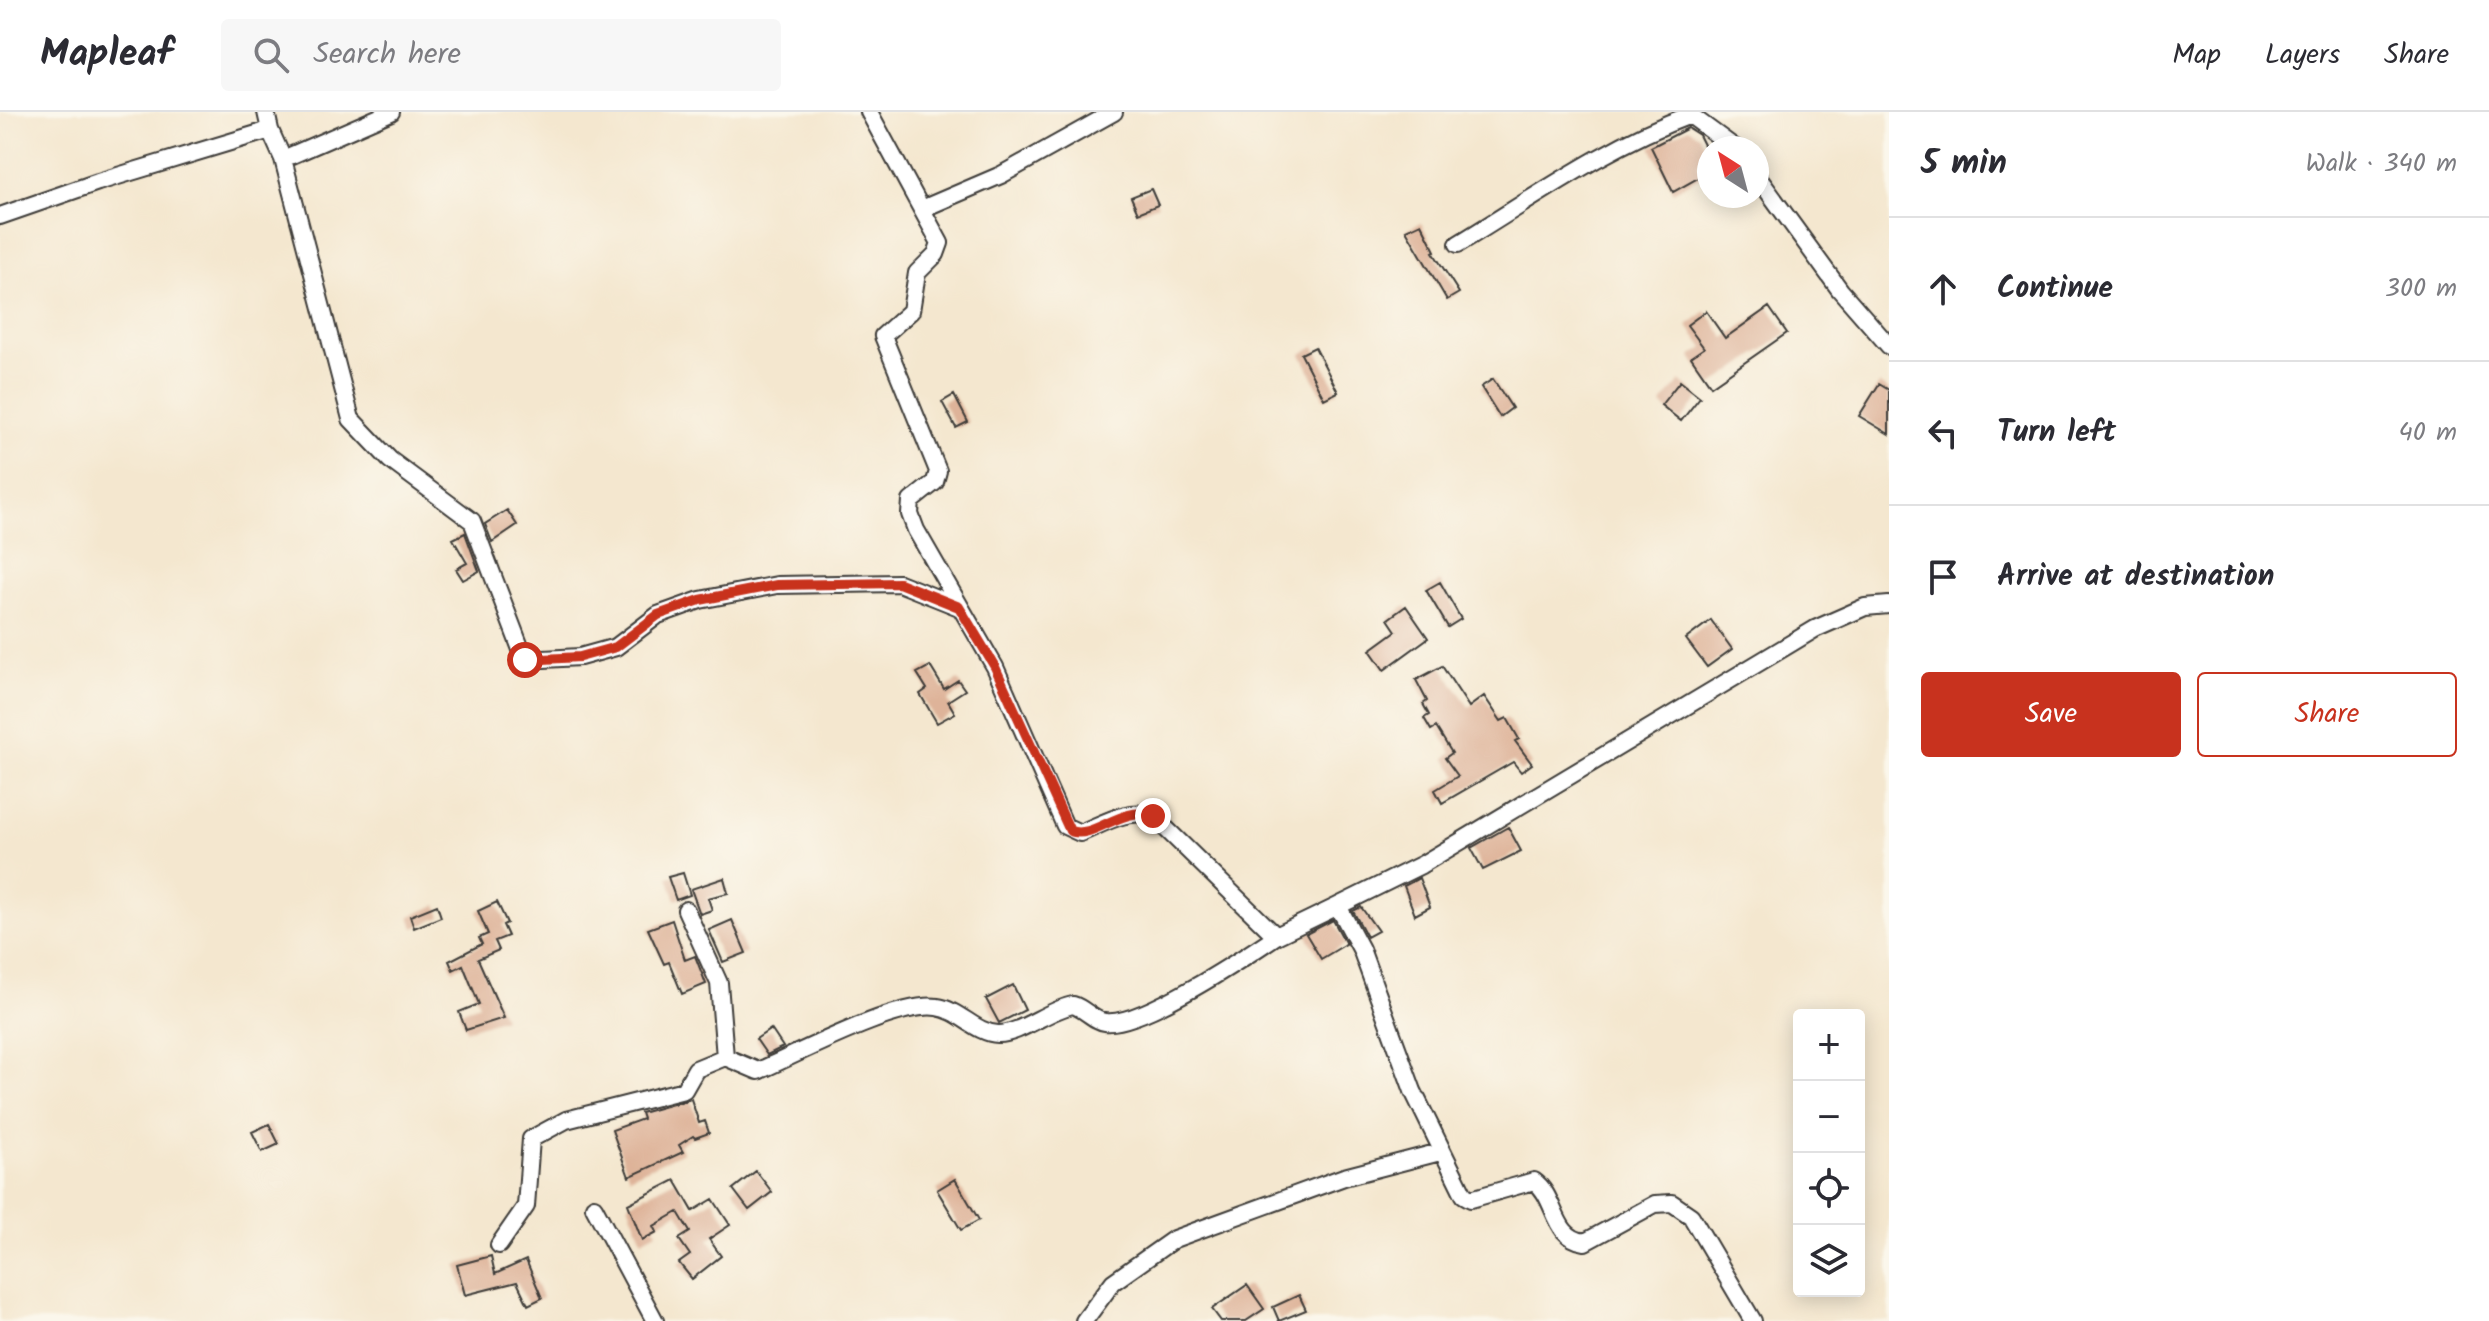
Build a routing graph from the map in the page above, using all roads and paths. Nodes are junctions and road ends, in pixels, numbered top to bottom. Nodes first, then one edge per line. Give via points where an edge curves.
1 (266, 112) edge
2 (391, 112) edge
3 (869, 112) edge
4 (1114, 112) edge
5 (270, 130) junction
6 (1719, 136) edge
7 (283, 159) junction
8 (1769, 192) edge
9 (924, 208) junction
10 (0, 216) edge
11 (1458, 244) dead end
12 (1889, 346) edge
13 (1889, 605) edge
14 (959, 607) junction
15 (1338, 906) junction
16 (686, 910) dead end
17 (1276, 936) junction
18 (725, 1057) junction
19 (1440, 1152) junction
20 (594, 1207) dead end
21 (499, 1245) dead end
22 (655, 1321) edge
23 (1084, 1321) edge
24 (1753, 1321) edge

1 - 5 street
2 - 7 street
3 - 9 street
4 - 9 street via 1001,175
5 - 7 street
5 - 10 street
6 - 11 street via 1690,115 1646,131
7 - 14 street via 351,419 390,460 472,521 525,660 580,657 616,647 658,615 700,600 777,585 899,583
8 - 12 street via 1840,290
9 - 14 street via 939,248 917,273 911,311 883,336 938,471 935,482 911,501 910,514
13 - 15 street via 1865,607 1815,629 1421,865
14 - 17 street via 995,667 1070,831 1080,833 1125,815 1153,816
15 - 17 street
15 - 19 street via 1361,949
16 - 18 street via 719,983
17 - 18 street via 1199,985 1114,1022 1103,1022 1073,1005 1001,1035 934,1006 887,1016 758,1071
18 - 21 street via 696,1069 684,1090 566,1120 531,1139 526,1206
19 - 23 street via 1344,1177 1174,1239 1113,1282
19 - 24 street via 1458,1189 1471,1199 1534,1181 1562,1229 1579,1241 1612,1231 1655,1204 1678,1206 1691,1216
20 - 22 street

